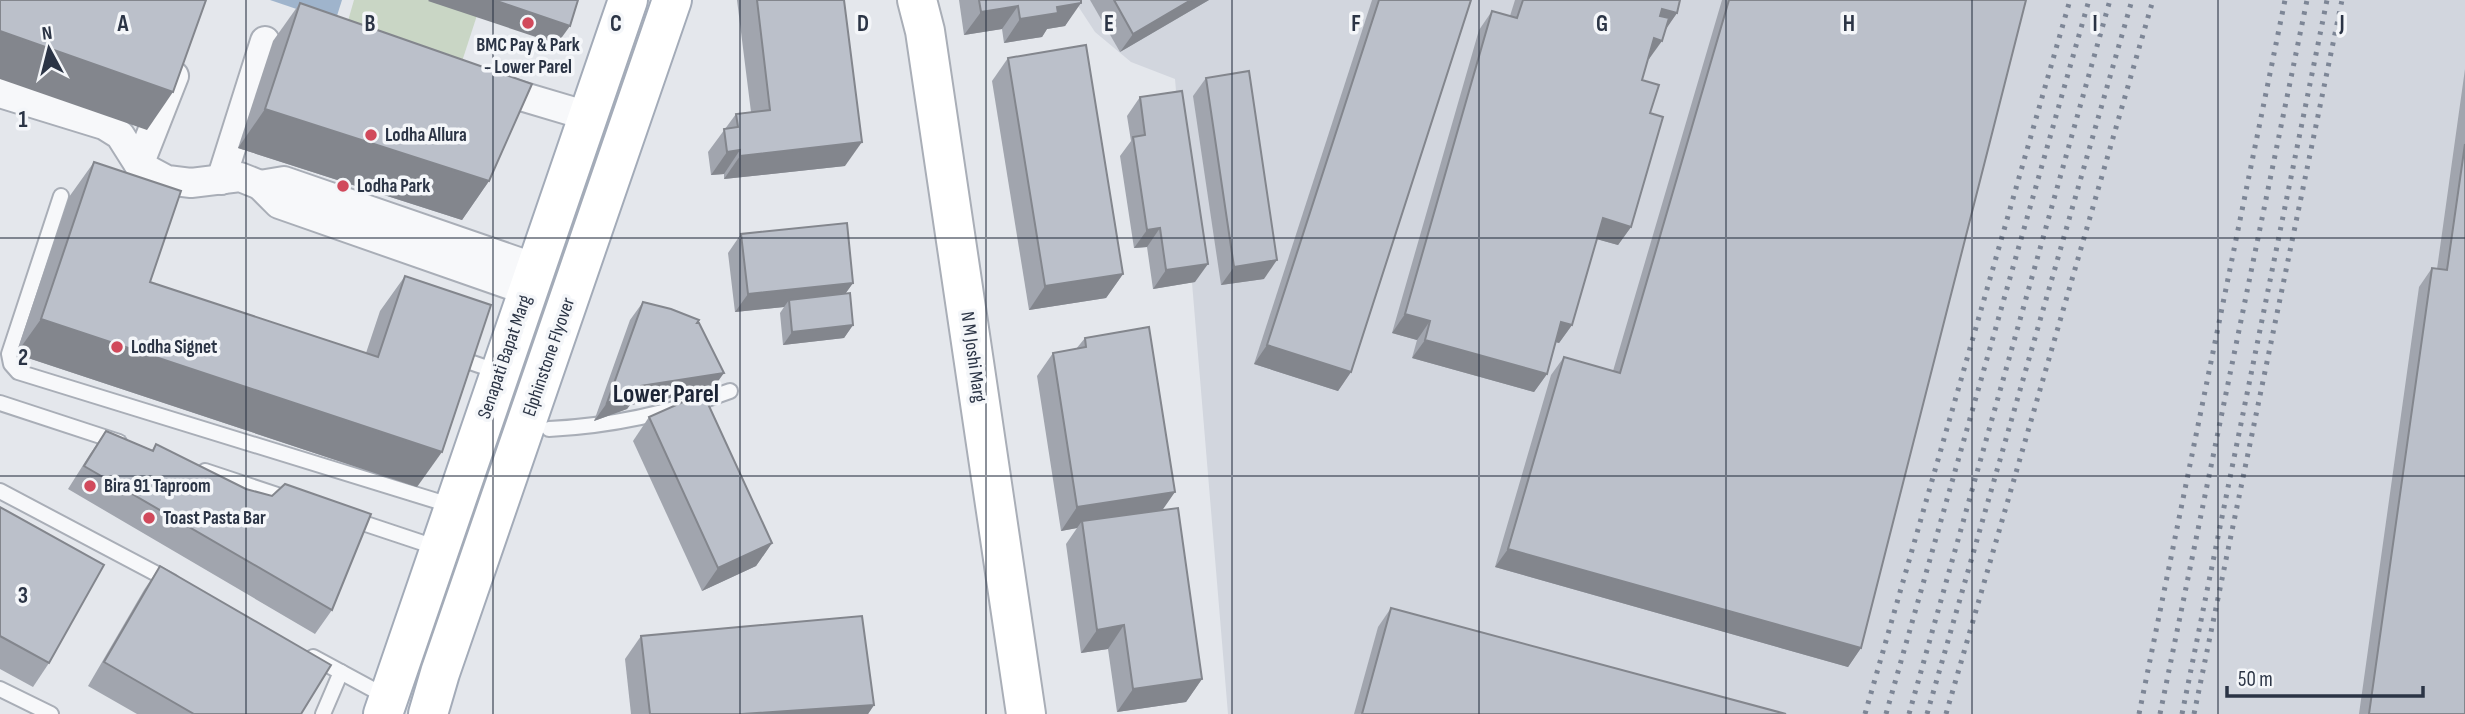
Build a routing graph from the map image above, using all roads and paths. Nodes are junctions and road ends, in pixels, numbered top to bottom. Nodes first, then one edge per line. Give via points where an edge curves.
1 (628, 0) edge
2 (646, 0) edge
3 (672, 0) edge
4 (691, 0) edge
5 (917, 0) edge
6 (265, 41) dead end
7 (182, 56) edge
8 (497, 89) edge
9 (0, 93) edge
10 (588, 116) junction
11 (139, 165) junction
12 (220, 180) junction
13 (61, 196) dead end
14 (532, 280) junction
15 (464, 360) edge
16 (500, 372) junction
17 (730, 391) dead end
18 (0, 402) edge
19 (549, 429) junction
20 (130, 446) edge
21 (195, 467) edge
22 (0, 491) edge
23 (312, 506) edge
24 (454, 506) junction
25 (338, 515) edge
26 (439, 549) junction
27 (183, 588) edge
28 (304, 653) edge
29 (341, 672) junction
30 (0, 689) edge
31 (392, 708) edge
32 (51, 714) edge
33 (323, 714) edge
34 (428, 714) edge
35 (453, 714) edge
36 (1026, 714) edge

1 - 10 main road, Senapati Bapat Marg
2 - 31 main road, Elphinstone Flyover via 421,654
3 - 34 main road, Elphinstone Flyover
4 - 19 main road
5 - 36 main road, N M Joshi Marg
6 - 12 street
7 - 11 street
8 - 10 street
9 - 11 street via 104,125 120,135
10 - 14 main road, Senapati Bapat Marg
11 - 12 street via 167,180
12 - 14 street via 240,177 260,185 279,204
13 - 24 lane via 9,354 10,364 18,372
14 - 16 main road, Senapati Bapat Marg
15 - 16 lane
16 - 24 main road, Senapati Bapat Marg
17 - 19 lane via 685,408 611,424
18 - 20 lane
19 - 35 main road
21 - 23 lane
22 - 27 lane
24 - 26 main road, Senapati Bapat Marg
25 - 26 lane
26 - 31 main road, Senapati Bapat Marg
28 - 29 lane
29 - 31 lane
29 - 33 lane
30 - 32 lane

